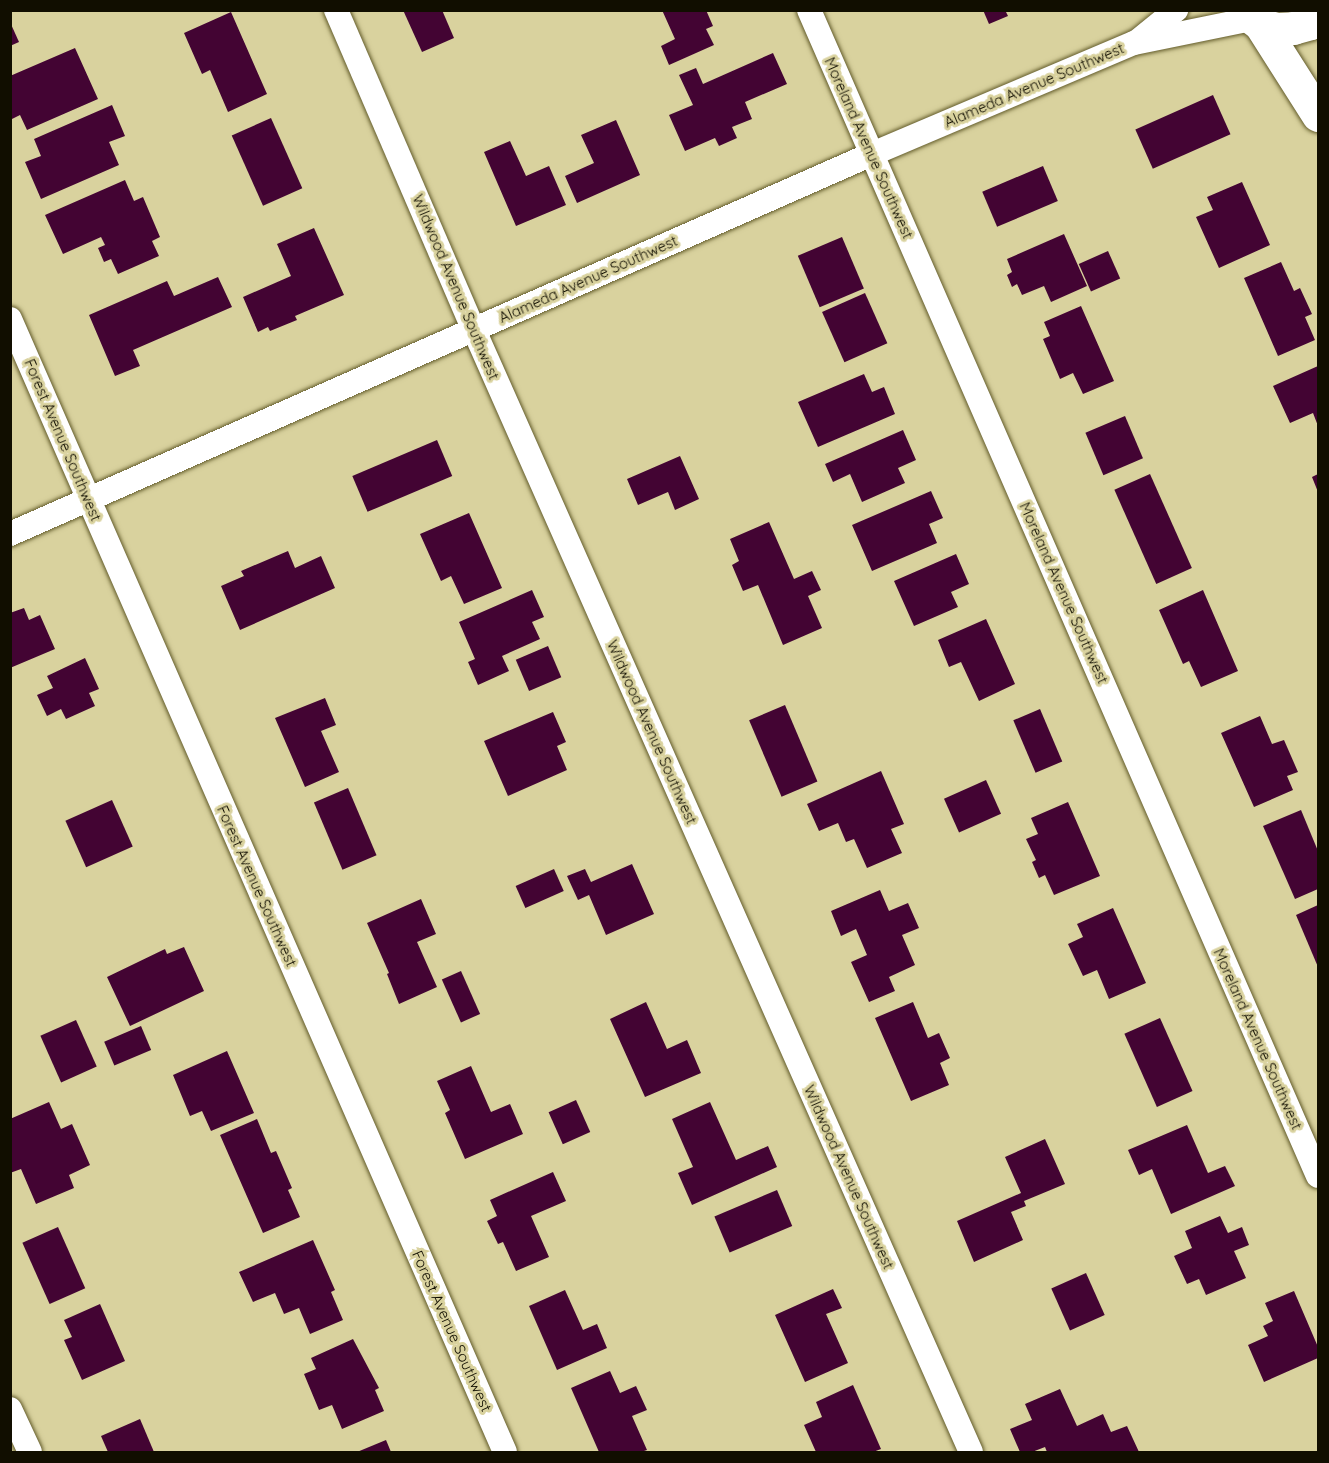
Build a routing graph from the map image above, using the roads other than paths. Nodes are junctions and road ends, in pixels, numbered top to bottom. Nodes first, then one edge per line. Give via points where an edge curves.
1 (336, 10) edge
2 (809, 10) edge
3 (1176, 10) edge
4 (1318, 16) edge
5 (1252, 18) edge
6 (1134, 43) junction
7 (1318, 115) edge
8 (872, 154) junction
9 (10, 319) edge
10 (474, 330) junction
11 (88, 500) junction
12 (10, 534) edge
13 (1318, 1176) edge
14 (10, 1409) edge
15 (30, 1452) edge
16 (505, 1452) edge
17 (971, 1452) edge

1 - 10 street, Wildwood Avenue Southwest
2 - 8 street, Moreland Avenue Southwest
3 - 6 street, Alameda Avenue Southwest
4 - 5 main road via 1310,23 1276,29
5 - 6 street, Alameda Avenue Southwest
5 - 7 main road
6 - 8 street, Alameda Avenue Southwest
8 - 10 street, Alameda Avenue Southwest
8 - 13 street, Moreland Avenue Southwest
9 - 11 street, Forest Avenue Southwest
10 - 11 street, Alameda Avenue Southwest
10 - 17 street, Wildwood Avenue Southwest
11 - 12 street, Alameda Avenue Southwest
11 - 16 street, Forest Avenue Southwest
14 - 15 street

